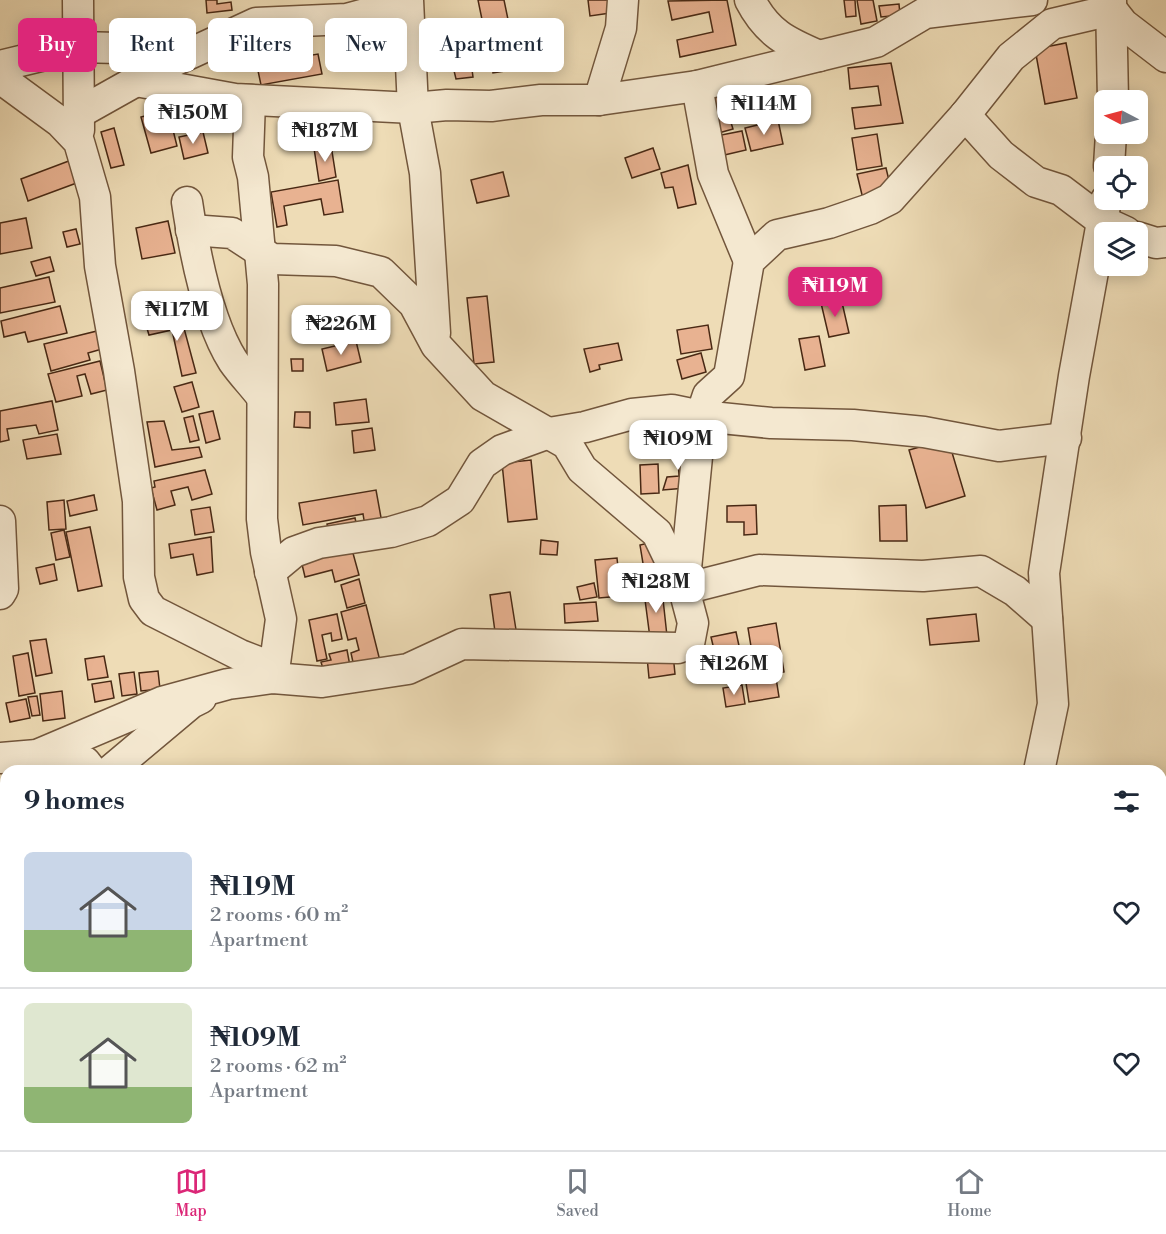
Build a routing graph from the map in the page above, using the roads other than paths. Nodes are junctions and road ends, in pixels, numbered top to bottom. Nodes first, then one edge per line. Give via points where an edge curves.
1 (78, 0) edge
2 (397, 0) edge
3 (408, 0) edge
4 (623, 0) edge
5 (750, 0) edge
6 (1032, 0) edge
7 (1108, 2) edge
8 (254, 11) edge
9 (78, 18) edge
10 (97, 47) edge
11 (819, 56) junction
12 (1166, 57) edge
13 (18, 62) edge
14 (0, 66) edge
15 (78, 72) edge
16 (145, 76) junction
17 (0, 78) edge
18 (697, 86) junction
19 (1112, 90) edge
20 (250, 100) junction
21 (599, 100) junction
22 (413, 108) junction
23 (965, 115) junction
24 (79, 128) junction
25 (1111, 218) edge
26 (1148, 240) edge
27 (1166, 242) edge
28 (260, 249) junction
29 (749, 261) junction
30 (436, 345) junction
31 (262, 397) junction
32 (701, 416) junction
33 (549, 433) junction
34 (1066, 438) junction
35 (0, 520) edge
36 (270, 572) junction
37 (684, 589) junction
38 (0, 594) edge
39 (1047, 620) junction
40 (273, 673) junction
41 (228, 684) junction
42 (37, 755) junction
43 (0, 758) edge
44 (88, 765) edge
45 (117, 765) edge
46 (1040, 765) edge

1 - 9 street
2 - 8 street via 347,20
3 - 22 street
4 - 21 street via 621,28
5 - 11 street via 782,40
6 - 11 street via 925,13 876,42
7 - 12 street via 1123,24
7 - 19 street
7 - 23 street via 1052,24 1011,57
8 - 16 street
10 - 16 street via 118,48
11 - 18 street
13 - 14 street
15 - 24 street
16 - 20 street
16 - 24 street
17 - 24 street via 60,122
18 - 21 street
18 - 29 street via 713,174
20 - 22 street
20 - 28 street via 248,157
21 - 22 street
22 - 30 street via 425,173
23 - 25 street via 1001,155 1035,182 1061,190
23 - 29 street via 890,199 829,223 777,236
24 - 40 street via 95,197 99,266 138,501 139,577 144,599 153,610
25 - 34 street
26 - 27 street
28 - 30 street via 272,259 336,261 381,272 414,304
28 - 31 street
28 - 31 street via 189,216 223,342
29 - 32 street via 729,376 708,395
30 - 33 street via 483,396
31 - 36 street via 262,519
32 - 33 street via 672,410 632,414
32 - 34 street via 900,429 999,446
32 - 37 street
33 - 36 street via 502,450 482,464 460,500 428,520 391,532 319,543 294,552
33 - 37 street via 567,444 582,469 657,533
34 - 39 street via 1044,573
35 - 38 street
36 - 40 street via 280,619
37 - 39 street via 759,570 922,576 981,571 1016,591
37 - 40 street via 693,623 689,644 678,648 462,644 408,669 322,682
39 - 46 street via 1053,704
40 - 41 street
41 - 42 street via 162,702
41 - 45 street via 191,704
42 - 43 street
42 - 44 street

